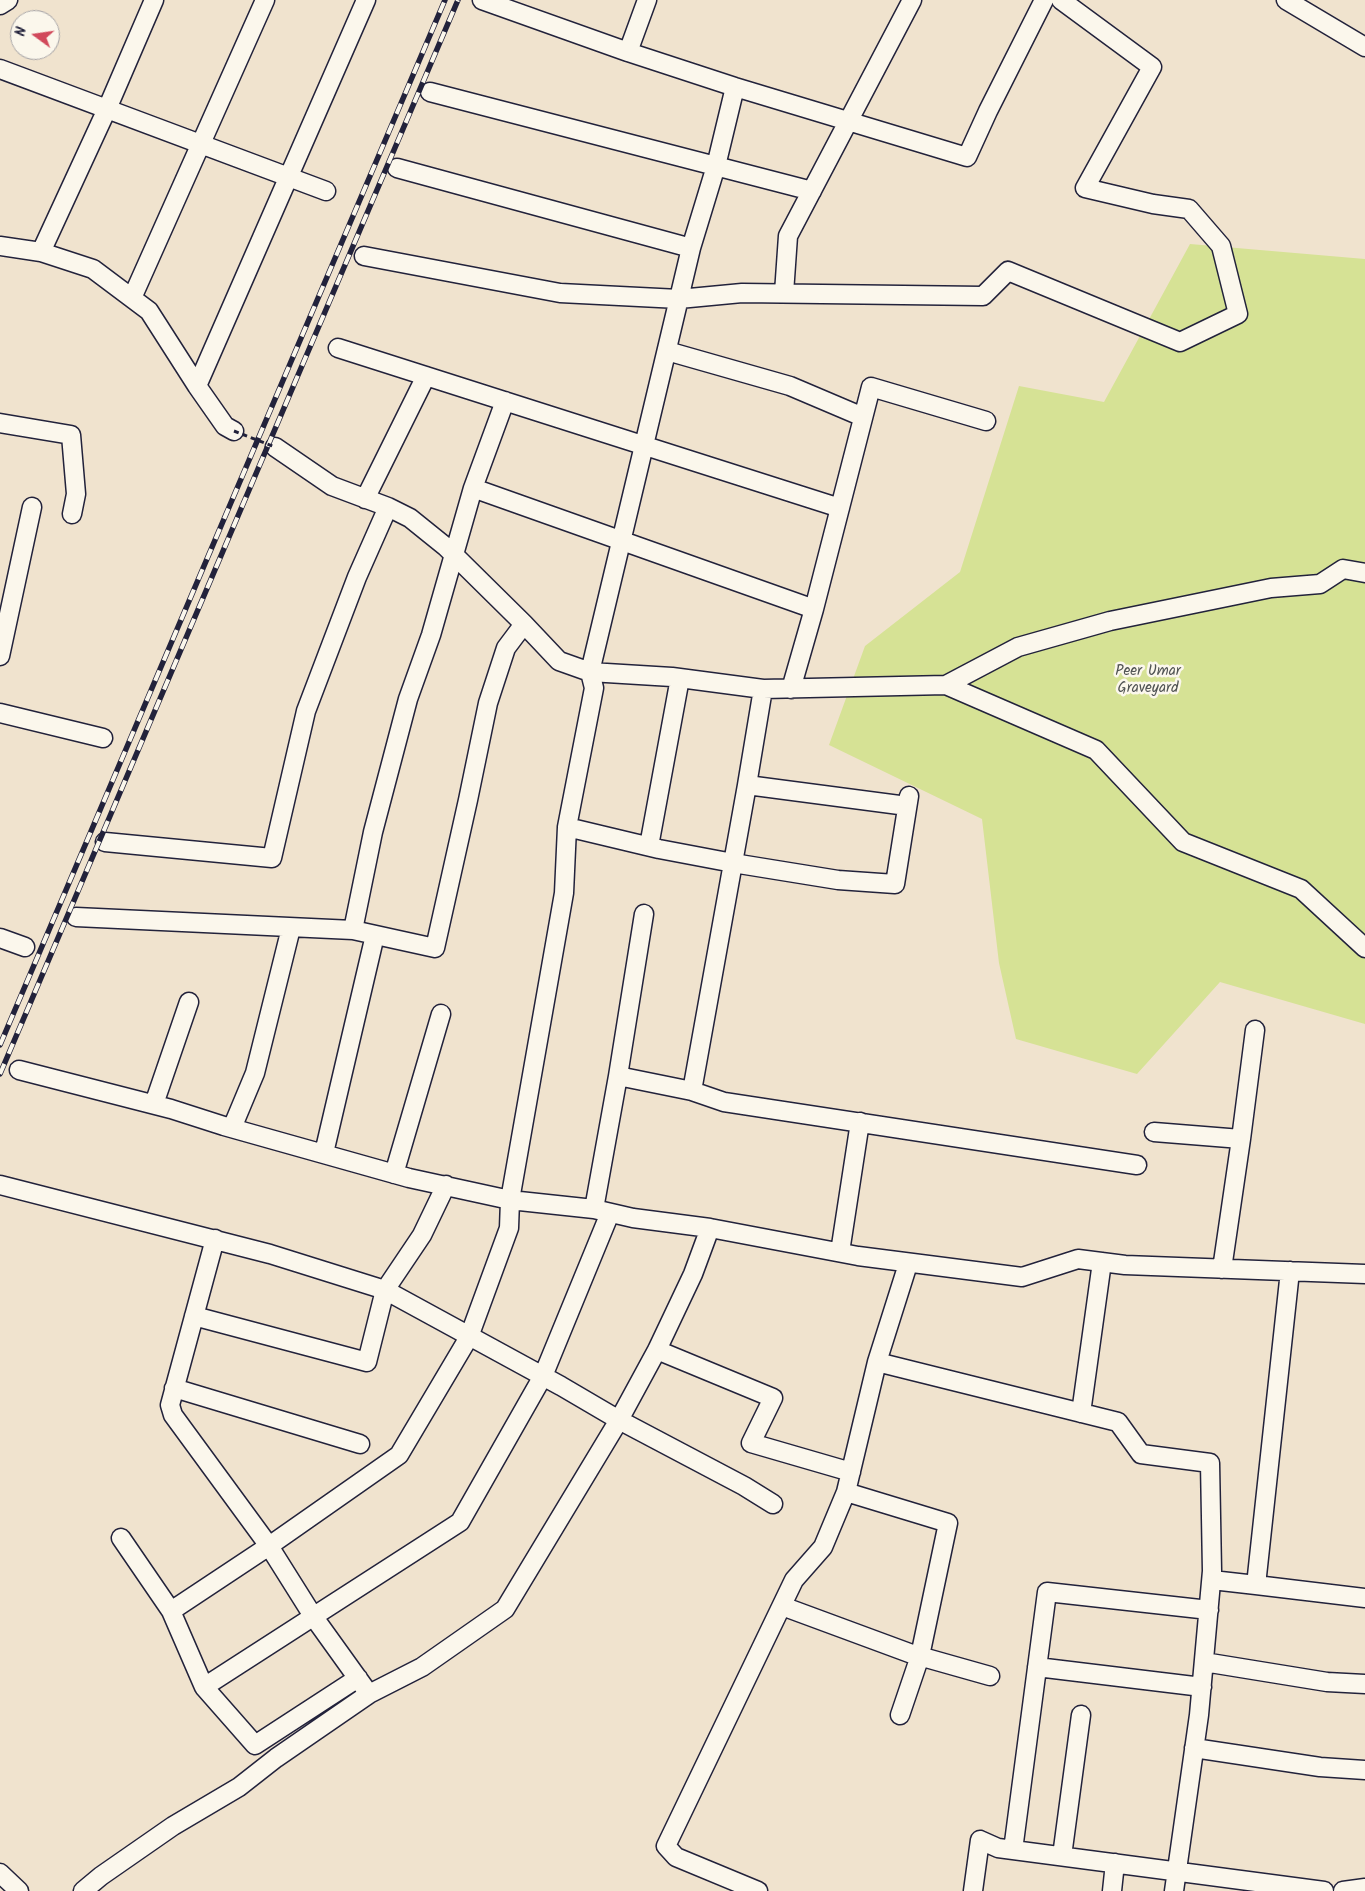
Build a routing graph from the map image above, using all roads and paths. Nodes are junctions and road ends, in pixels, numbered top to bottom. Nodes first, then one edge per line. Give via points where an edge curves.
1 (8, 0) edge
2 (154, 0) edge
3 (265, 0) edge
4 (366, 0) edge
5 (482, 0) edge
6 (647, 0) edge
7 (912, 0) edge
8 (1044, 0) edge
9 (1060, 0) edge
10 (1286, 0) edge
11 (0, 5) edge
12 (1365, 47) edge
13 (628, 52) junction
14 (0, 69) edge
15 (735, 87) junction
16 (430, 92) dead end
17 (107, 109) junction
18 (848, 121) junction
19 (199, 144) junction
20 (716, 166) junction
21 (397, 168) dead end
22 (289, 177) junction
23 (326, 191) dead end
24 (812, 191) junction
25 (0, 246) edge
26 (692, 248) junction
27 (41, 252) junction
28 (364, 256) dead end
29 (784, 293) junction
30 (132, 298) junction
31 (679, 299) junction
32 (338, 348) dead end
33 (667, 351) junction
34 (426, 376) junction
35 (196, 386) junction
36 (505, 401) junction
37 (863, 417) junction
38 (986, 421) dead end
39 (0, 423) edge
40 (234, 431) joint
41 (644, 445) junction
42 (275, 447) joint
43 (473, 488) junction
44 (365, 499) junction
45 (32, 507) dead end
46 (388, 507) junction
47 (840, 508) junction
48 (72, 514) dead end
49 (622, 541) junction
50 (455, 556) junction
51 (1365, 573) edge
52 (814, 609) junction
53 (524, 624) junction
54 (0, 656) edge
55 (590, 672) junction
56 (680, 678) junction
57 (946, 685) junction
58 (763, 689) junction
59 (791, 689) junction
60 (0, 713) edge
61 (103, 738) dead end
62 (747, 784) junction
63 (567, 827) junction
64 (105, 842) dead end
65 (649, 846) junction
66 (733, 864) junction
67 (644, 914) dead end
68 (76, 916) dead end
69 (291, 928) junction
70 (353, 930) junction
71 (375, 935) junction
72 (0, 938) edge
73 (25, 947) dead end
74 (1365, 948) edge
75 (189, 1002) dead end
76 (441, 1014) dead end
77 (1255, 1030) dead end
78 (19, 1070) dead end
79 (618, 1076) junction
80 (692, 1091) junction
81 (154, 1104) junction
82 (860, 1122) junction
83 (232, 1128) junction
84 (1154, 1132) dead end
85 (1241, 1138) junction
86 (324, 1153) junction
87 (1137, 1165) dead end
88 (394, 1174) junction
89 (0, 1185) edge
90 (446, 1185) junction
91 (510, 1200) junction
92 (602, 1211) junction
93 (710, 1228) junction
94 (215, 1239) junction
95 (840, 1252) junction
96 (1102, 1262) junction
97 (908, 1264) junction
98 (1222, 1269) junction
99 (1290, 1271) junction
100 (1365, 1274) edge
101 (385, 1290) junction
102 (194, 1316) junction
103 (469, 1337) junction
104 (657, 1350) junction
105 (877, 1362) junction
106 (543, 1376) junction
107 (174, 1388) junction
108 (1081, 1413) junction
109 (620, 1420) junction
110 (360, 1444) dead end
111 (851, 1472) junction
112 (846, 1492) junction
113 (773, 1504) dead end
114 (121, 1538) dead end
115 (268, 1546) junction
116 (1212, 1580) junction
117 (1256, 1585) junction
118 (1365, 1598) edge
119 (782, 1606) junction
120 (171, 1610) junction
121 (1209, 1610) junction
122 (314, 1616) junction
123 (920, 1656) junction
124 (1204, 1662) junction
125 (1037, 1667) junction
126 (990, 1676) dead end
127 (358, 1678) junction
128 (1365, 1684) edge
129 (204, 1687) junction
130 (1202, 1687) junction
131 (368, 1694) junction
132 (900, 1715) dead end
133 (1081, 1715) dead end
134 (1194, 1748) junction
135 (1365, 1770) edge
136 (1013, 1850) junction
137 (1062, 1856) junction
138 (1115, 1863) junction
139 (1177, 1871) junction
140 (0, 1873) edge
141 (1365, 1888) edge
142 (19, 1891) edge
143 (83, 1891) edge
144 (758, 1891) edge
145 (973, 1891) edge
146 (1112, 1891) edge
147 (1174, 1891) edge
148 (1324, 1891) edge
149 (1343, 1891) edge

1 - 11 street
2 - 17 street
3 - 19 street
4 - 22 street
5 - 13 street
6 - 13 street
7 - 18 street
8 - 18 street via 967,158
9 - 29 street via 1152,67 1085,188 1189,209 1221,246 1238,314 1180,342 1008,271 983,296
10 - 12 street
13 - 15 street
14 - 17 street
15 - 18 street
15 - 20 street
16 - 20 street
17 - 19 street
17 - 27 street
18 - 24 street
19 - 22 street
19 - 30 street
20 - 24 street
20 - 26 street
21 - 26 street
22 - 23 street
22 - 35 street
24 - 29 street via 788,236
25 - 27 street
26 - 31 street
27 - 30 street via 93,269
28 - 31 street via 560,292
29 - 31 street
30 - 35 street via 149,311
31 - 33 street
32 - 34 street
33 - 37 street via 790,386
33 - 41 street
34 - 36 street
34 - 44 street
35 - 40 street via 225,426
36 - 41 street
36 - 43 street
37 - 38 street via 871,386
37 - 47 street
39 - 48 street via 71,436 76,494
40 - 42 path, bridge
41 - 47 street
41 - 49 street
42 - 44 street via 332,486
43 - 49 street
43 - 50 street
44 - 46 street
45 - 54 street
46 - 50 street via 410,518
46 - 64 street via 357,577 306,711 272,858
47 - 52 street
49 - 52 street
49 - 55 street
50 - 53 street
50 - 70 street via 408,700 373,832
51 - 57 street via 1343,569 1320,584 1271,588 1110,621 1018,647
52 - 59 street
53 - 55 street via 559,661
53 - 71 street via 506,648 488,703 434,948
55 - 56 street
55 - 63 street via 594,688
56 - 58 street
56 - 65 street
57 - 59 street
57 - 74 street via 1096,750 1183,842 1301,889
58 - 59 street
58 - 62 street
60 - 61 street
62 - 66 street
62 - 66 street via 908,801 895,884 838,880
63 - 65 street
63 - 91 street via 564,893
65 - 66 street
66 - 80 street
67 - 79 street
68 - 69 street
69 - 70 street
69 - 83 street via 255,1073
70 - 71 street
71 - 86 street
72 - 73 street
75 - 81 street
76 - 88 street
77 - 85 street
78 - 81 street
79 - 80 street
79 - 92 street
80 - 82 street via 724,1102
81 - 83 street
82 - 87 street
82 - 95 street
83 - 86 street
84 - 85 street
85 - 98 street
86 - 88 street
88 - 90 street
89 - 94 street
90 - 91 street
90 - 101 street via 422,1234
91 - 92 street
91 - 103 street via 509,1228
92 - 93 street
92 - 106 street
93 - 95 street
93 - 104 street via 693,1274
94 - 101 street
94 - 102 street
95 - 97 street
96 - 97 street via 1078,1259 1022,1276
96 - 98 street
96 - 108 street
97 - 105 street
98 - 99 street
99 - 100 street
99 - 117 street
101 - 102 street via 368,1362
101 - 103 street
102 - 107 street
103 - 106 street
103 - 115 street via 399,1455
104 - 109 street
104 - 111 street via 773,1398 750,1443
105 - 108 street
105 - 111 street
106 - 109 street
106 - 122 street via 460,1522
107 - 110 street
107 - 115 street via 170,1405 173,1416
108 - 116 street via 1118,1422 1141,1454 1210,1463
109 - 113 street
109 - 131 street via 505,1609 422,1667
111 - 112 street
112 - 119 street via 823,1547 794,1580
112 - 123 street via 948,1522
114 - 120 street
115 - 120 street
115 - 122 street
116 - 117 street
116 - 121 street
117 - 118 street
119 - 123 street
119 - 144 street via 666,1846 676,1857
120 - 129 street
121 - 124 street
121 - 125 street via 1047,1592
122 - 127 street
122 - 129 street
123 - 126 street
123 - 132 street
124 - 128 street via 1327,1682
124 - 130 street
125 - 130 street
125 - 136 street
127 - 129 street via 255,1745
127 - 131 street
130 - 134 street
131 - 143 street via 239,1787 173,1826
133 - 137 street
134 - 135 street via 1320,1767
134 - 139 street
136 - 137 street
136 - 145 street via 980,1840
137 - 138 street
138 - 139 street
138 - 146 street
139 - 147 street
139 - 148 street
140 - 142 street
141 - 149 street

